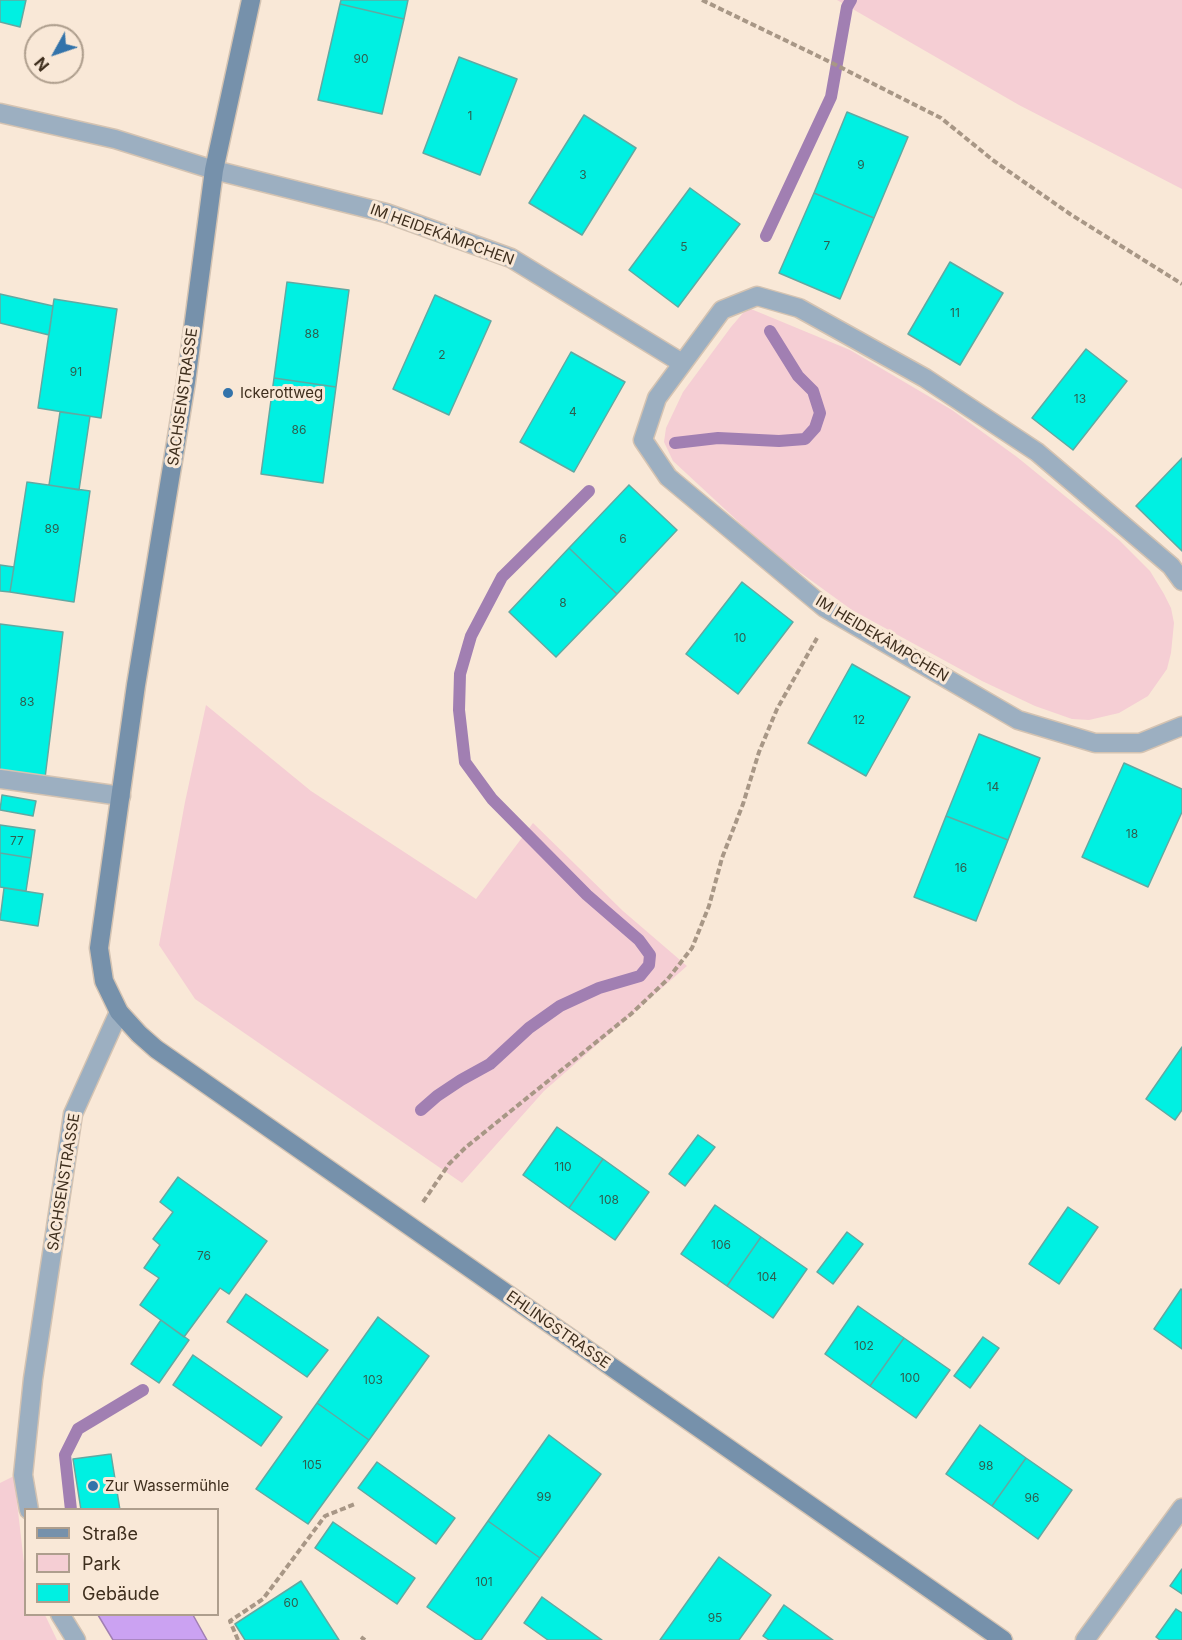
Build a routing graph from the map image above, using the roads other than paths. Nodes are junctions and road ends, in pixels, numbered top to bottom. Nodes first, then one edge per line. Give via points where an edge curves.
1 (251, 0) edge
2 (0, 113) edge
3 (214, 170) junction
4 (682, 363) junction
5 (1182, 581) edge
6 (1182, 726) edge
7 (0, 779) edge
8 (121, 796) junction
9 (119, 1012) junction
10 (29, 1508) edge
11 (1182, 1508) edge
12 (61, 1616) edge
13 (76, 1640) edge
14 (1003, 1640) edge
15 (1084, 1640) edge

1 - 3 street, SACHSENSTRASSE
2 - 3 street via 115,139
3 - 4 street, IM HEIDEKÄMPCHEN via 386,213 511,258
3 - 8 street, SACHSENSTRASSE via 186,382
4 - 5 street, IM HEIDEKÄMPCHEN via 722,310 757,296 799,308 926,378 1037,452 1171,566
4 - 6 street, IM HEIDEKÄMPCHEN via 657,398 643,440 668,477 832,612 1018,720 1095,743 1140,743
7 - 8 street
8 - 9 street, SACHSENSTRASSE via 99,948 104,981
9 - 10 street, SACHSENSTRASSE via 73,1114 33,1378 23,1475
9 - 14 street, EHLINGSTRASSE via 156,1048
11 - 15 street
12 - 13 street

